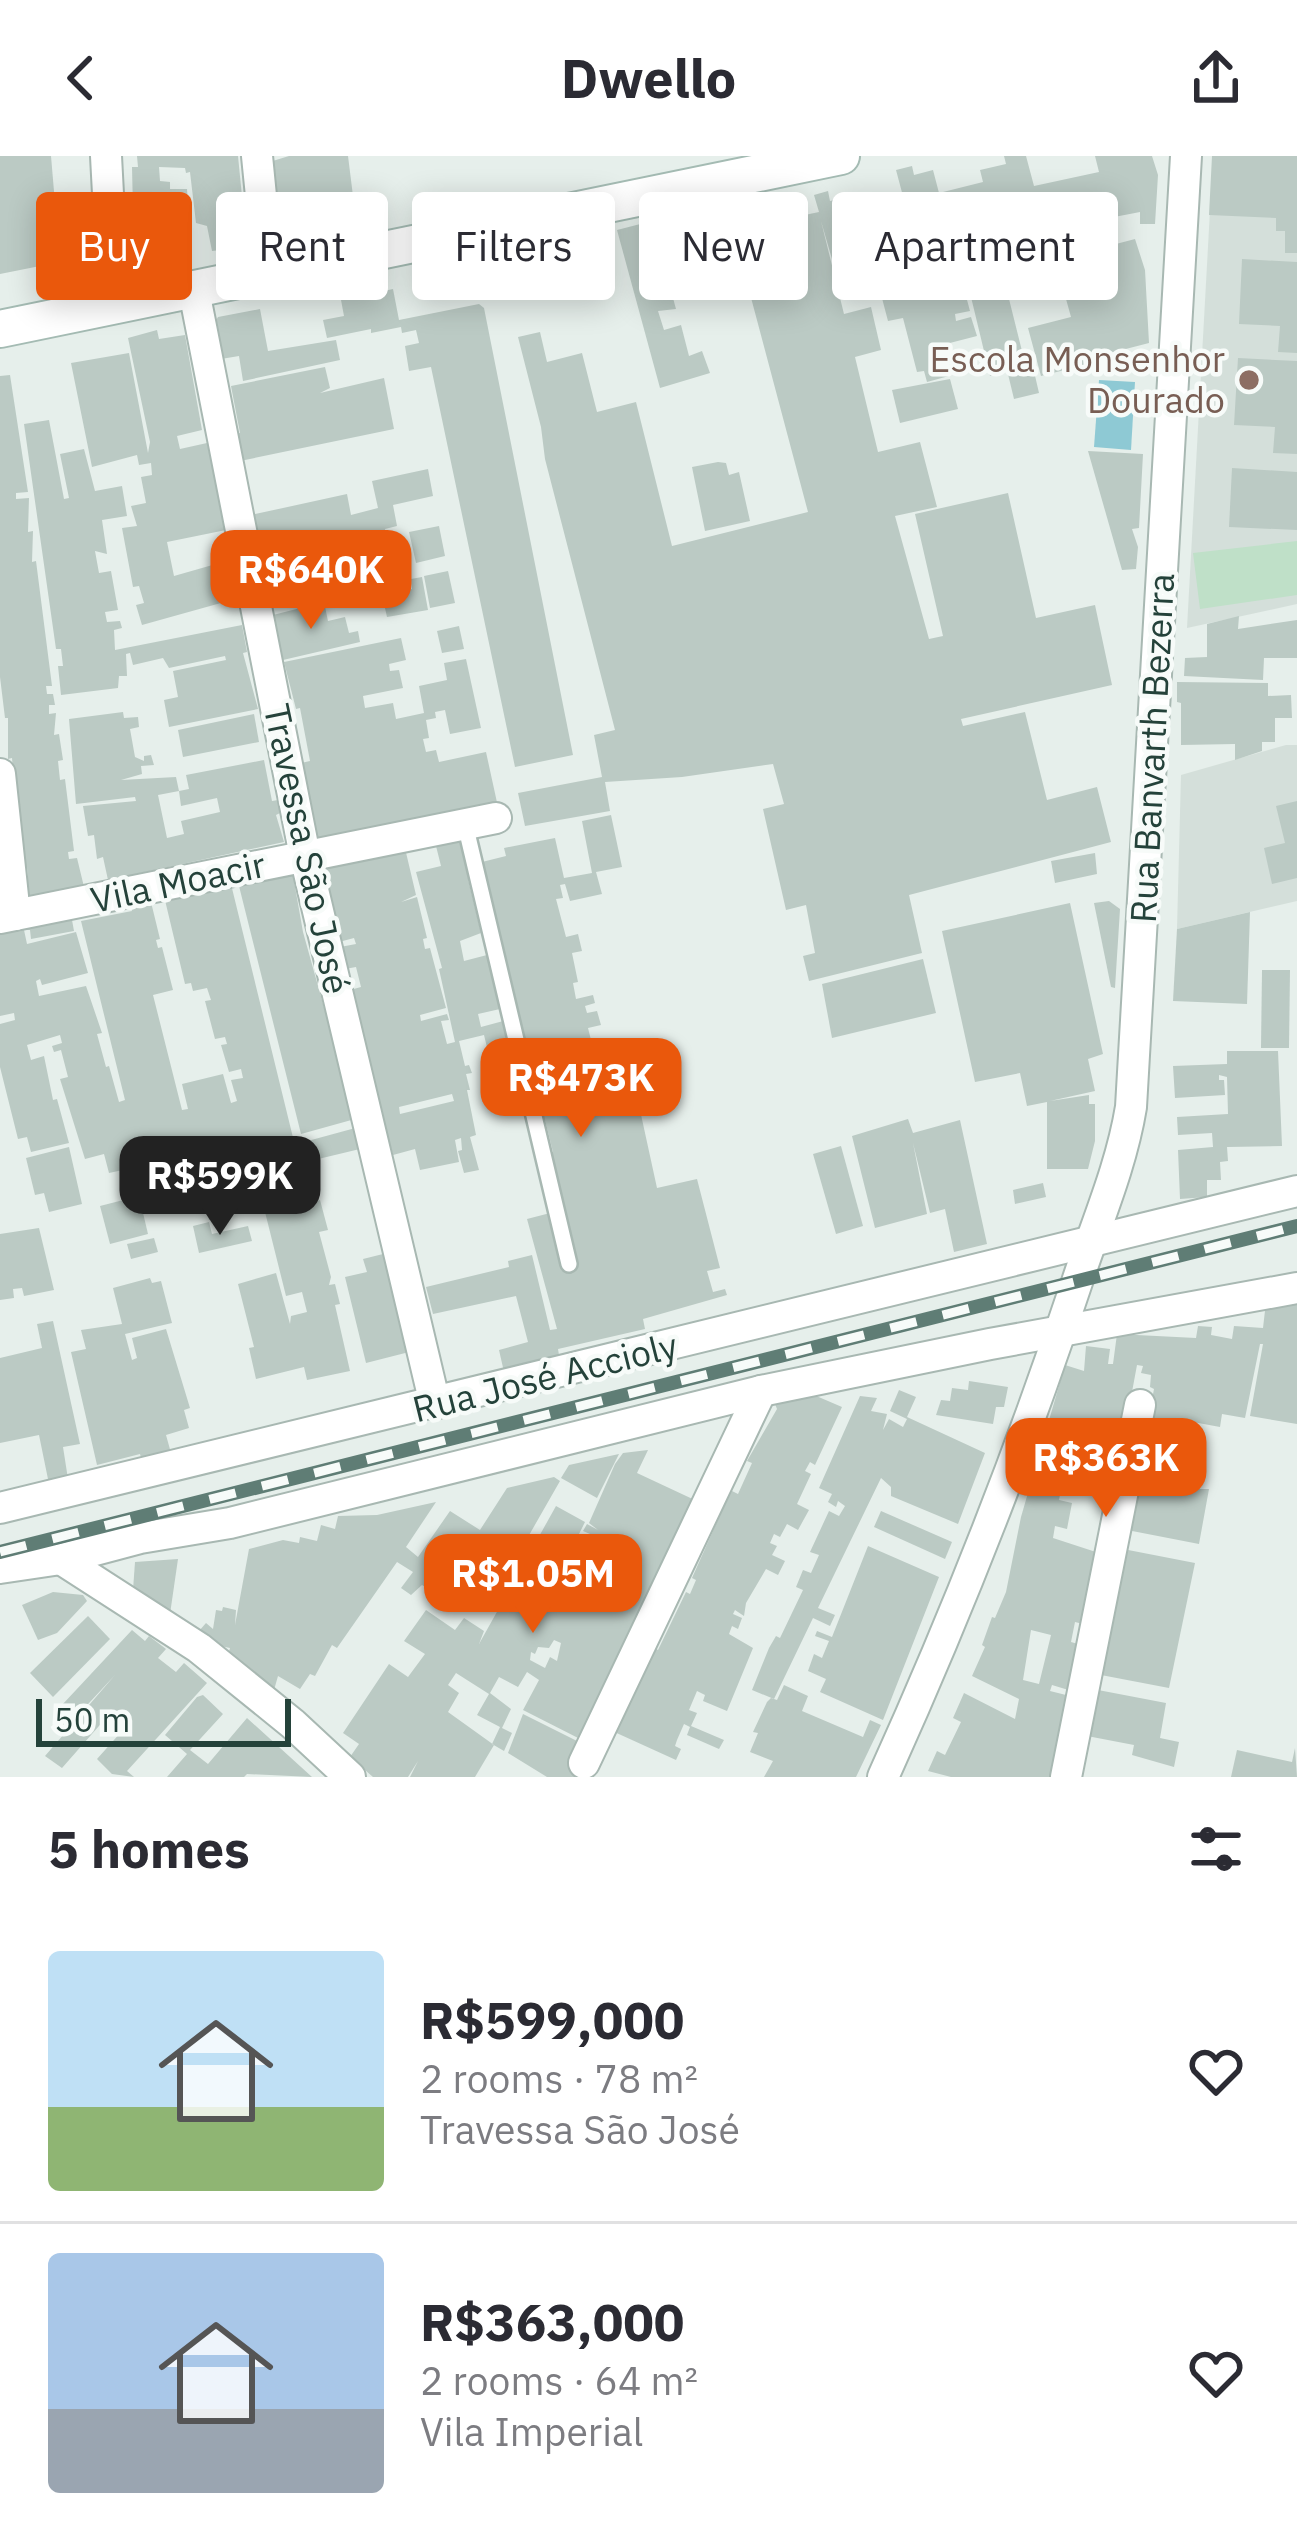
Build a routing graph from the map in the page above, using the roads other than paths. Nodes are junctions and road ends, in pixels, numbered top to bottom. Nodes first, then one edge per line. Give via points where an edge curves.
1 (106, 156) edge
2 (256, 156) edge
3 (841, 156) edge
4 (1186, 156) edge
5 (260, 192) edge
6 (388, 251) edge
7 (216, 287) edge
8 (194, 291) junction
9 (114, 308) junction
10 (0, 329) edge
11 (0, 774) edge
12 (496, 818) dead end
13 (465, 824) junction
14 (305, 856) junction
15 (8, 916) edge
16 (1297, 1191) edge
17 (1090, 1244) junction
18 (569, 1264) dead end
19 (1297, 1288) edge
20 (1062, 1330) junction
21 (760, 1391) junction
22 (435, 1404) junction
23 (1140, 1405) dead end
24 (0, 1508) edge
25 (62, 1559) junction
26 (0, 1568) edge
27 (584, 1763) dead end
28 (350, 1777) edge
29 (883, 1777) edge
30 (1066, 1777) edge

1 - 9 street
2 - 5 street
3 - 6 main road
4 - 17 street, Rua Banvarth Bezerra via 1131,1108
7 - 8 main road
8 - 9 main road
8 - 14 street, Travessa São José
9 - 10 main road
11 - 15 street
12 - 13 street, Vila Moacir
13 - 14 street, Vila Moacir
13 - 18 lane
14 - 15 street, Vila Moacir
14 - 22 street, Travessa São José
16 - 17 street, Rua José Accioly
17 - 20 street, Rua Banvarth Bezerra
17 - 22 street, Rua José Accioly
19 - 20 street, Rua José Accioly
20 - 21 street, Rua José Accioly
20 - 29 street, Rua Banvarth Bezerra via 950,1630
21 - 25 street, Rua José Accioly
21 - 27 street
22 - 24 street, Rua José Accioly
23 - 30 street
25 - 26 street, Rua José Accioly
25 - 28 street via 199,1648

